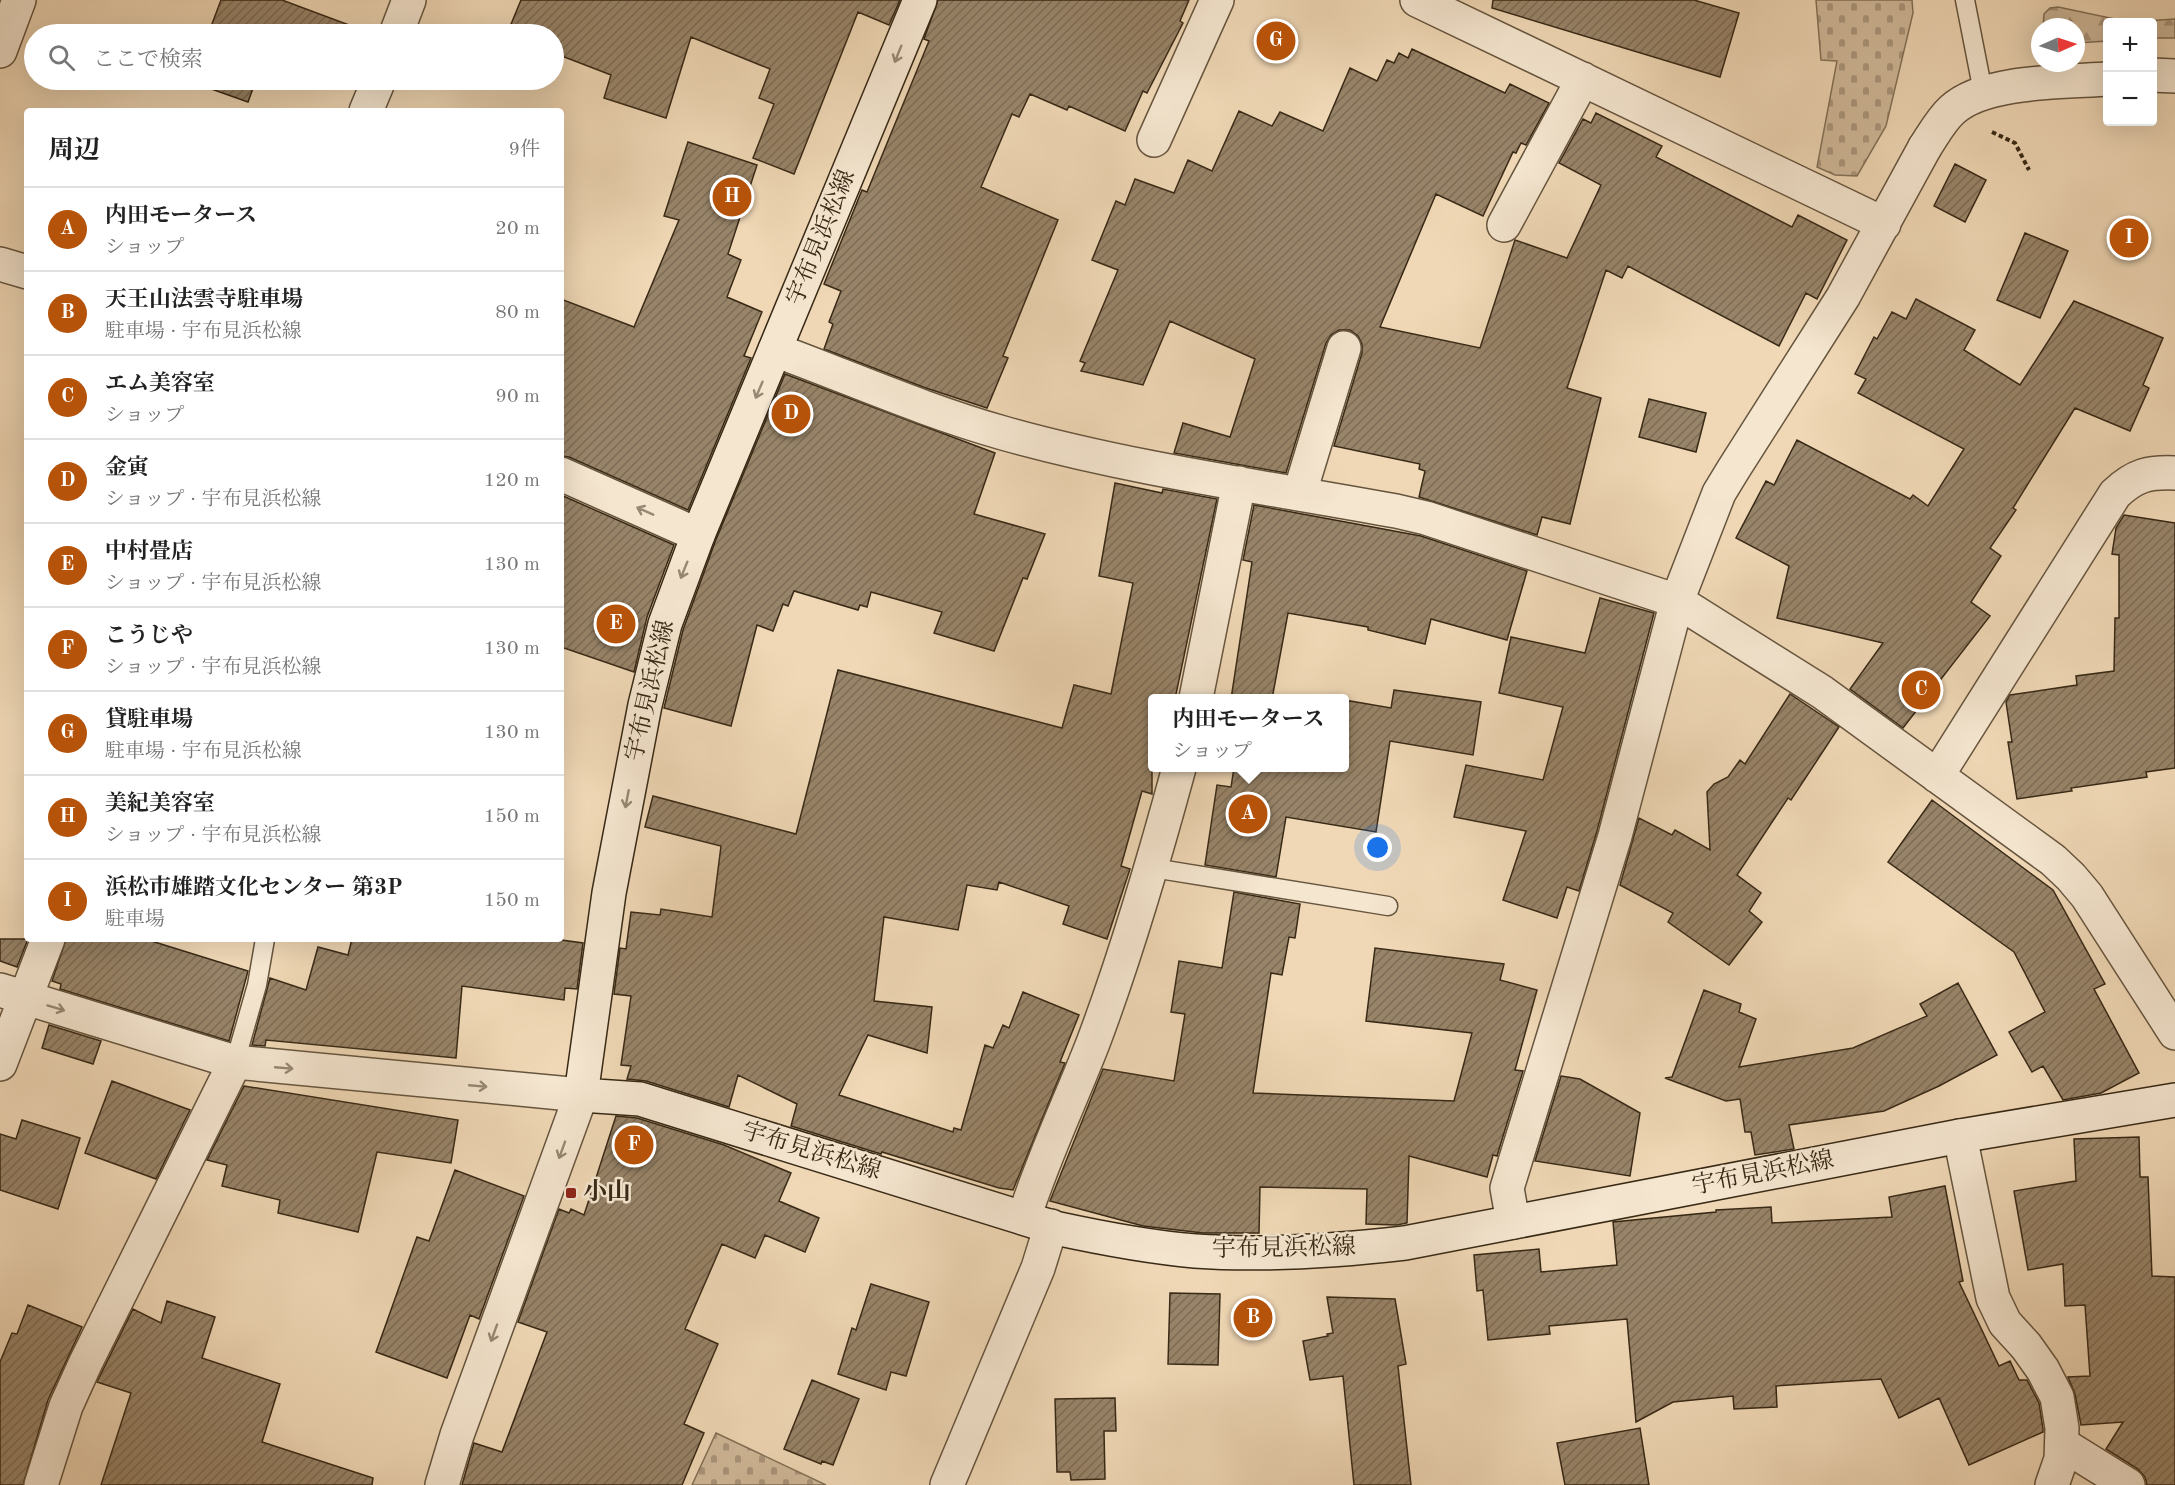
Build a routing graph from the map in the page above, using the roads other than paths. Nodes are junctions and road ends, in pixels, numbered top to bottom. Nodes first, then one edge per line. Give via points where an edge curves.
1 (19, 0) edge
2 (409, 0) edge
3 (920, 0) edge
4 (1217, 0) edge
5 (1418, 0) edge
6 (1965, 0) edge
7 (400, 24) edge
8 (0, 51) edge
9 (2157, 75) edge
10 (2175, 76) edge
11 (1583, 79) junction
12 (2103, 79) edge
13 (374, 90) edge
14 (1983, 92) junction
15 (367, 108) edge
16 (1154, 140) dead end
17 (1884, 224) junction
18 (1504, 225) dead end
19 (0, 264) edge
20 (24, 271) edge
21 (1344, 348) dead end
22 (776, 350) junction
23 (2175, 472) edge
24 (564, 475) edge
25 (1239, 483) junction
26 (1302, 494) junction
27 (698, 535) junction
28 (1677, 601) junction
29 (1197, 694) edge
30 (1178, 772) edge
31 (1937, 776) junction
32 (1153, 868) junction
33 (1388, 906) dead end
34 (46, 942) edge
35 (264, 942) edge
36 (13, 994) edge
37 (2175, 1033) edge
38 (236, 1062) junction
39 (0, 1064) edge
40 (582, 1095) junction
41 (2175, 1100) edge
42 (1960, 1136) junction
43 (1037, 1222) junction
44 (1513, 1222) junction
45 (2062, 1444) junction
46 (41, 1485) edge
47 (442, 1485) edge
48 (947, 1485) edge
49 (2052, 1485) edge
50 (2128, 1485) edge

1 - 8 street
2 - 7 street
3 -> 22 street, 宇布見浜松線
4 - 16 street
5 - 11 street
6 - 14 lane
9 - 10 street
11 - 17 street
11 - 18 street
12 - 14 street
13 - 15 street
14 - 17 street via 1952,110 1925,147
17 - 28 street via 1844,297 1719,493
19 - 20 street
21 - 26 street
22 - 25 street via 1001,432 1110,459
22 -> 27 street, 宇布見浜松線
23 - 31 street via 2143,474 2115,494
27 -> 24 street
25 - 26 street
25 - 29 street
26 - 28 street via 1426,518
27 -> 40 street, 宇布見浜松線 via 665,624 645,705 609,893
28 - 31 street via 1800,678
28 - 44 street via 1615,836 1507,1188
30 - 32 street
31 - 37 street via 2071,877
32 - 33 lane
32 - 43 street via 1093,1042 1035,1182
34 - 36 street
35 - 38 lane
36 -> 38 street
36 - 39 street
38 -> 40 street
38 - 46 street via 85,1364 66,1406
40 - 43 street, 宇布見浜松線 via 640,1099
40 -> 47 street
41 - 42 street, 宇布見浜松線
42 - 44 street, 宇布見浜松線
42 - 45 street via 1993,1298 2005,1323 2026,1346 2056,1397
43 - 44 street, 宇布見浜松線 via 1125,1242 1194,1251 1264,1254 1405,1243
43 - 48 street via 1038,1268
45 - 49 street
45 - 50 street

